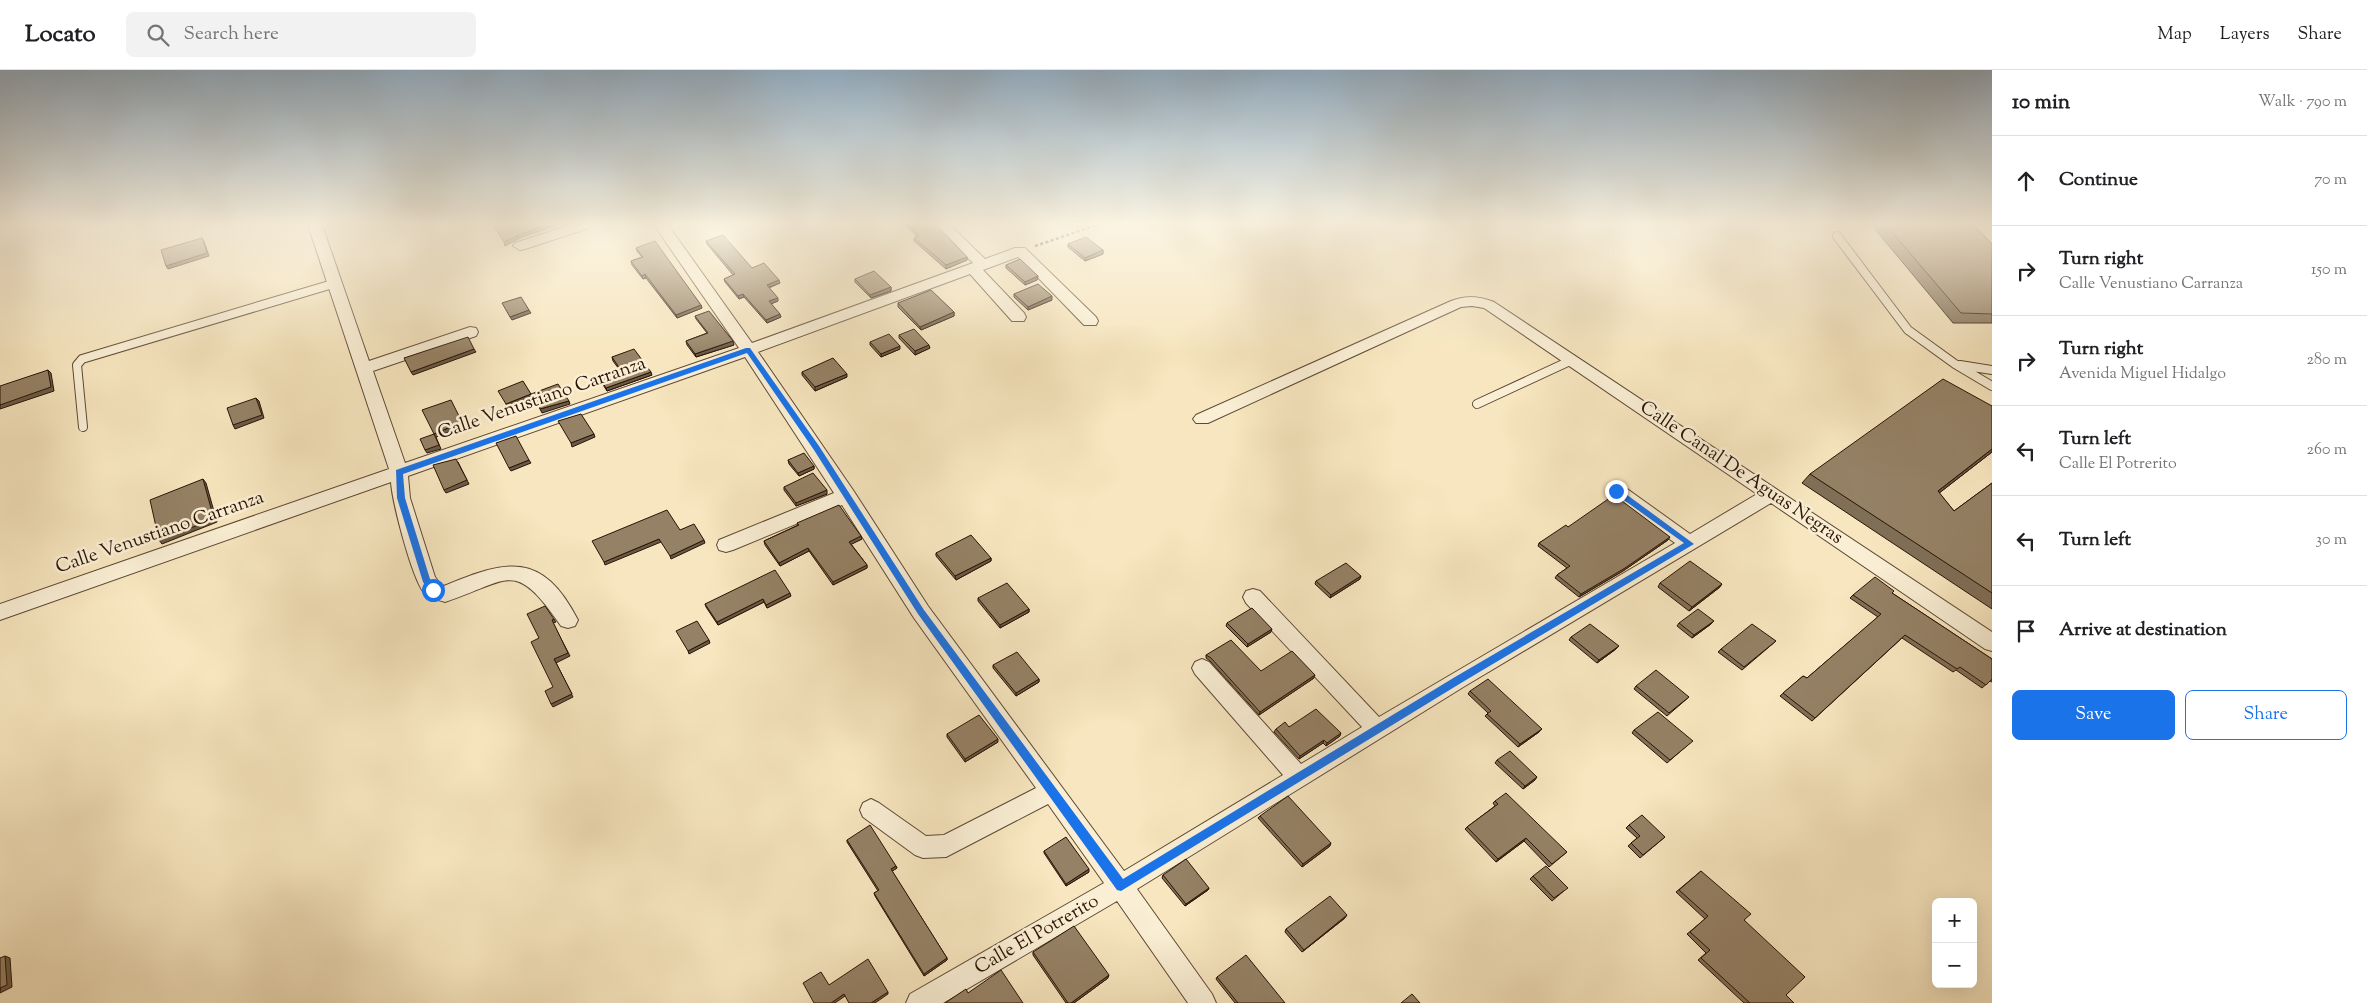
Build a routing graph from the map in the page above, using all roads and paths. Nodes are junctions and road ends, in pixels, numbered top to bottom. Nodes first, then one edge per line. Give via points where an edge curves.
1 (331, 269) edge
2 (691, 269) edge
3 (974, 269) edge
4 (979, 269) edge
5 (1037, 269) edge
6 (1862, 269) edge
7 (336, 283) junction
8 (1018, 317) dead end
9 (1090, 321) dead end
10 (470, 332) dead end
11 (748, 350) junction
12 (1572, 360) junction
13 (1955, 364) junction
14 (365, 368) junction
15 (1992, 370) edge
16 (1992, 386) edge
17 (1477, 404) dead end
18 (1202, 419) dead end
19 (83, 427) dead end
20 (399, 472) junction
21 (1616, 491) dead end
22 (1772, 494) junction
23 (847, 495) junction
24 (1690, 544) junction
25 (726, 545) dead end
26 (1253, 596) dead end
27 (0, 612) edge
28 (568, 620) dead end
29 (1992, 643) edge
30 (1202, 668) dead end
31 (1377, 729) junction
32 (1299, 778) junction
33 (1052, 791) junction
34 (871, 810) dead end
35 (1121, 886) junction
36 (919, 1003) edge
37 (1203, 1003) edge

1 - 7 street
2 - 11 street
3 - 11 street, Calle Venustiano Carranza
4 - 8 street
5 - 9 street
6 - 13 lane via 1908,330
7 - 14 street
7 - 19 lane via 82,359 77,365
10 - 14 street
11 - 20 street, Calle Venustiano Carranza
11 - 23 street
12 - 17 lane
12 - 18 street, Calle Canal De Aguas Negras via 1488,305 1465,301
12 - 22 street, Calle Canal De Aguas Negras
13 - 15 lane
13 - 16 lane
14 - 20 street
20 - 27 street, Calle Venustiano Carranza
20 - 28 street via 401,498 426,580 433,590 445,594 493,574 526,574 550,592
21 - 24 street
22 - 24 street, Calle El Potrerito
22 - 29 street, Calle Canal De Aguas Negras
23 - 25 street
23 - 33 street via 921,612
24 - 31 street, Calle El Potrerito
26 - 31 street
30 - 32 street
31 - 32 street, Calle El Potrerito
32 - 35 street, Calle El Potrerito
33 - 34 street via 946,846 923,847
33 - 35 street
35 - 36 street, Calle El Potrerito
35 - 37 street

